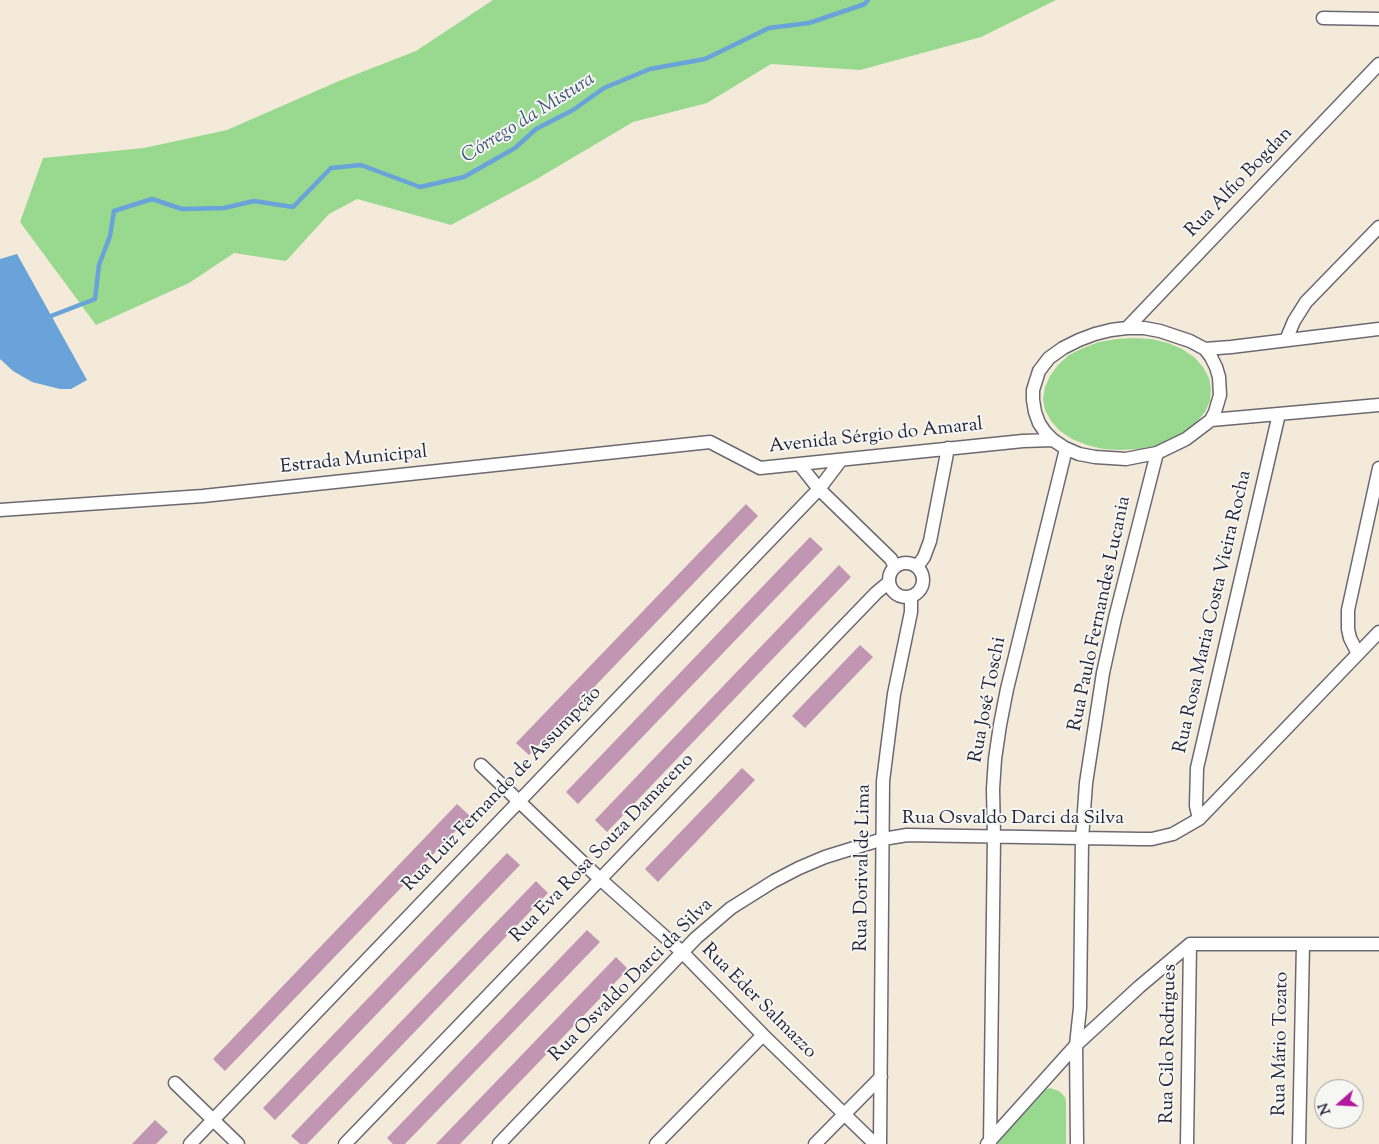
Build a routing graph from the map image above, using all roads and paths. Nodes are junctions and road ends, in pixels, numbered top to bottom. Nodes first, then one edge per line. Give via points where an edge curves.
1 (1323, 18) dead end
2 (1379, 19) edge
3 (1379, 64) edge
4 (1379, 226) edge
5 (1127, 328) junction
6 (1379, 329) edge
7 (1286, 340) junction
8 (1204, 349) junction
9 (1379, 405) edge
10 (1279, 414) junction
11 (1211, 420) junction
12 (1053, 440) junction
13 (710, 442) joint
14 (948, 448) junction
15 (1066, 448) junction
16 (1157, 452) junction
17 (841, 460) junction
18 (800, 464) junction
19 (1379, 468) edge
20 (819, 488) junction
21 (0, 510) edge
22 (896, 567) junction
23 (917, 567) junction
24 (889, 582) junction
25 (911, 596) junction
26 (1379, 632) edge
27 (1358, 654) junction
28 (481, 765) dead end
29 (519, 801) junction
30 (1199, 819) junction
31 (994, 837) junction
32 (883, 839) junction
33 (1082, 839) junction
34 (600, 879) junction
35 (1190, 944) junction
36 (1303, 944) junction
37 (1379, 944) edge
38 (682, 952) junction
39 (763, 1035) junction
40 (1076, 1045) junction
41 (881, 1077) junction
42 (175, 1083) dead end
43 (844, 1113) junction
44 (213, 1120) junction
45 (989, 1143) edge
46 (190, 1144) edge
47 (238, 1144) edge
48 (345, 1144) edge
49 (498, 1144) edge
50 (656, 1144) edge
51 (815, 1144) edge
52 (875, 1144) edge
53 (880, 1144) edge
54 (1077, 1144) edge
55 (1187, 1144) edge
56 (1299, 1144) edge

1 - 2 street
3 - 5 street, Rua Alfio Bogdan
4 - 7 street via 1306,302
5 - 8 street via 1175,335
5 - 12 street via 1079,340 1049,358 1039,372 1033,390 1035,412 1039,423
6 - 7 street
7 - 8 street
8 - 11 street via 1216,367 1220,386 1218,404
9 - 10 street
10 - 11 street
10 - 30 street, Rua Rosa Maria Costa Vieira Rocha via 1197,768
11 - 16 street via 1186,439
12 - 14 street, Avenida Sérgio do Amaral
12 - 15 street
13 - 18 street, Avenida Sérgio do Amaral via 760,468
13 - 21 street, Estrada Municipal via 203,496
14 - 17 street, Avenida Sérgio do Amaral
14 - 23 street via 930,541
15 - 16 street via 1079,454 1110,459
15 - 31 street, Rua José Toschi via 1000,726 993,789
16 - 33 street, Rua Paulo Fernandes Lucania via 1103,673 1086,783
17 - 18 street, Avenida Sérgio do Amaral
17 - 20 street, Rua Luiz Fernando de Assumpção
18 - 20 street
19 - 27 street via 1348,610 1350,638
20 - 22 street
20 - 29 street, Rua Luiz Fernando de Assumpção
22 - 23 street via 906,563
22 - 24 street
23 - 25 street via 923,577 922,583 917,593
24 - 25 street via 900,596
24 - 34 street, Rua Eva Rosa Souza Damaceno
25 - 32 street, Rua Dorival de Lima via 911,612 886,753
26 - 27 street, Rua Osvaldo Darci da Silva
27 - 30 street, Rua Osvaldo Darci da Silva
28 - 29 street, Rua Eder Salmazzo
29 - 34 street, Rua Eder Salmazzo
29 - 44 street, Rua Luiz Fernando de Assumpção
30 - 33 street, Rua Osvaldo Darci da Silva via 1173,834 1152,839
31 - 32 street, Rua Osvaldo Darci da Silva via 907,835
31 - 33 street, Rua Osvaldo Darci da Silva
31 - 45 street, Rua José Toschi
32 - 38 street, Rua Osvaldo Darci da Silva via 825,857 774,880 731,908
32 - 41 street, Rua Dorival de Lima
33 - 40 street, Rua Paulo Fernandes Lucania via 1080,1008
34 - 38 street, Rua Eder Salmazzo
34 - 48 street, Rua Eva Rosa Souza Damaceno
35 - 36 street
35 - 40 street
35 - 55 street, Rua Cilo Rodrigues
36 - 37 street
36 - 56 street, Rua Mário Tozato
38 - 39 street, Rua Eder Salmazzo
38 - 49 street, Rua Osvaldo Darci da Silva
39 - 43 street, Rua Eder Salmazzo
39 - 50 street
40 - 45 street
40 - 54 street, Rua Paulo Fernandes Lucania
41 - 43 street
41 - 53 street, Rua Dorival de Lima
42 - 44 street
43 - 51 street
43 - 52 street, Rua Eder Salmazzo
44 - 46 street, Rua Luiz Fernando de Assumpção
44 - 47 street

